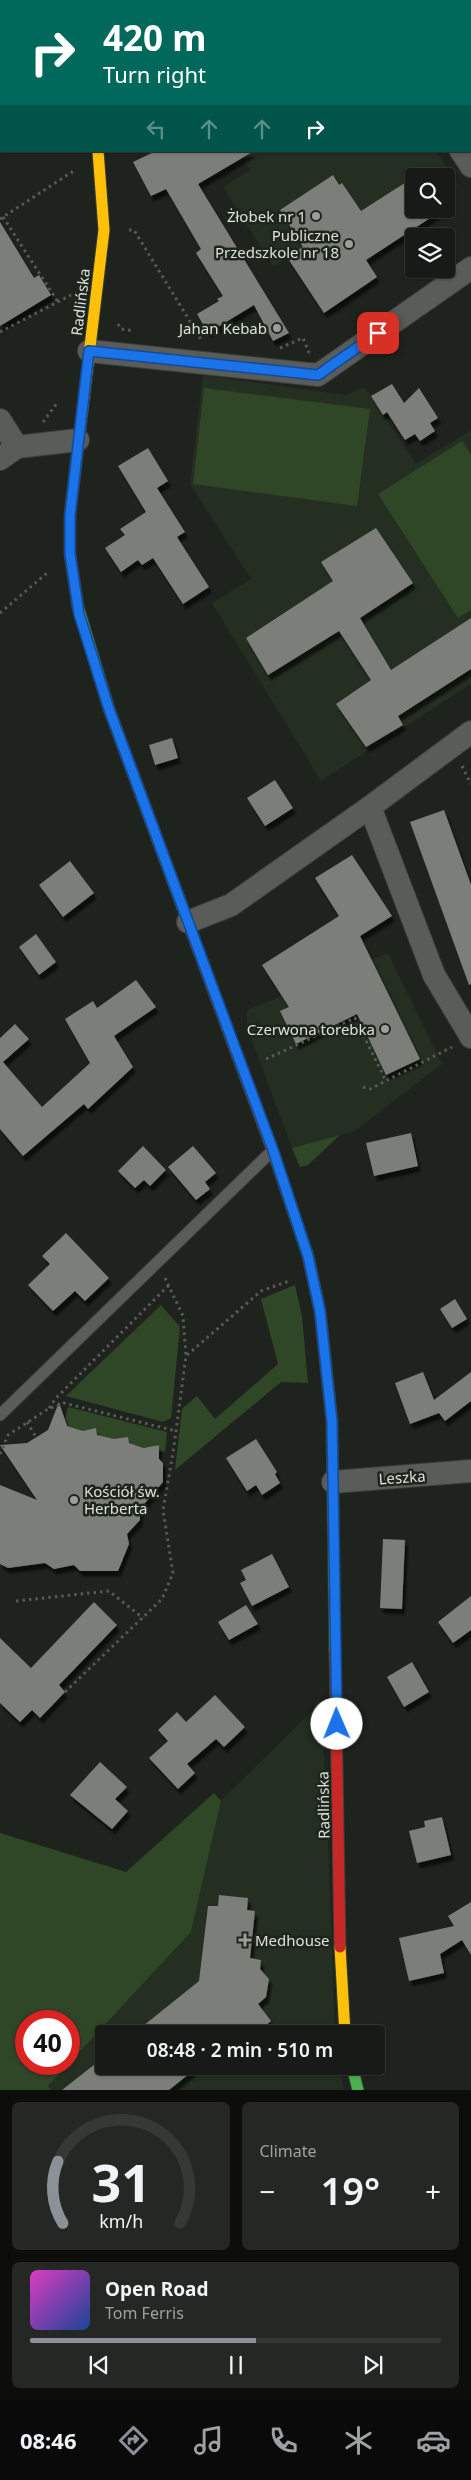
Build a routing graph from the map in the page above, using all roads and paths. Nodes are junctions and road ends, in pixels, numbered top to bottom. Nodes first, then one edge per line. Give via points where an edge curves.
1 (98, 152) edge
2 (462, 152) edge
3 (471, 166) edge
4 (76, 170) dead end
5 (2, 218) edge
6 (104, 230) junction
7 (471, 268) edge
8 (97, 293) junction
9 (58, 302) junction
10 (116, 322) dead end
11 (0, 332) edge
12 (139, 332) dead end
13 (194, 342) dead end
14 (89, 351) junction
15 (273, 351) dead end
16 (318, 375) junction
17 (0, 420) edge
18 (78, 440) junction
19 (8, 453) edge
20 (51, 569) dead end
21 (0, 613) edge
22 (471, 732) edge
23 (370, 807) junction
24 (188, 922) junction
25 (464, 1041) edge
26 (264, 1060) dead end
27 (386, 1081) junction
28 (363, 1087) dead end
29 (273, 1150) junction
30 (297, 1278) dead end
31 (186, 1356) junction
32 (48, 1409) junction
33 (0, 1415) edge
34 (27, 1422) junction
35 (176, 1431) junction
36 (36, 1437) dead end
37 (0, 1454) edge
38 (471, 1471) edge
39 (333, 1482) junction
40 (16, 1601) dead end
41 (143, 1618) junction
42 (65, 1692) dead end
43 (344, 2025) edge
44 (354, 2075) edge
45 (358, 2090) edge

1 - 6 street, Radlińska
2 - 3 street
4 - 5 path
5 - 9 path
6 - 8 street, Radlińska
6 - 13 path via 134,230 204,344
7 - 16 street
8 - 9 path via 78,291
8 - 14 street, Radlińska
9 - 11 path
10 - 12 path via 121,328
14 - 16 street
14 - 18 street, Radlińska
15 - 16 path via 303,338
17 - 19 street
18 - 19 street
18 - 24 street, Radlińska via 70,544 79,614 109,709
20 - 21 path
22 - 23 street
23 - 24 street via 231,905
23 - 25 street via 434,975
24 - 29 street, Radlińska
25 - 27 path
26 - 27 path via 355,1018
27 - 28 path via 370,1089
29 - 33 lane
29 - 39 street, Radlińska via 308,1256 320,1311 330,1400
30 - 31 path via 261,1291
31 - 32 path via 184,1316 169,1285
31 - 35 path
32 - 34 path
32 - 35 path via 64,1403
34 - 36 path
34 - 37 path via 8,1435
35 - 41 path via 163,1510 173,1573 162,1599
38 - 39 street, Leszka
39 - 43 street, Radlińska via 340,1972
40 - 41 path via 109,1591
41 - 42 path
44 - 45 street

